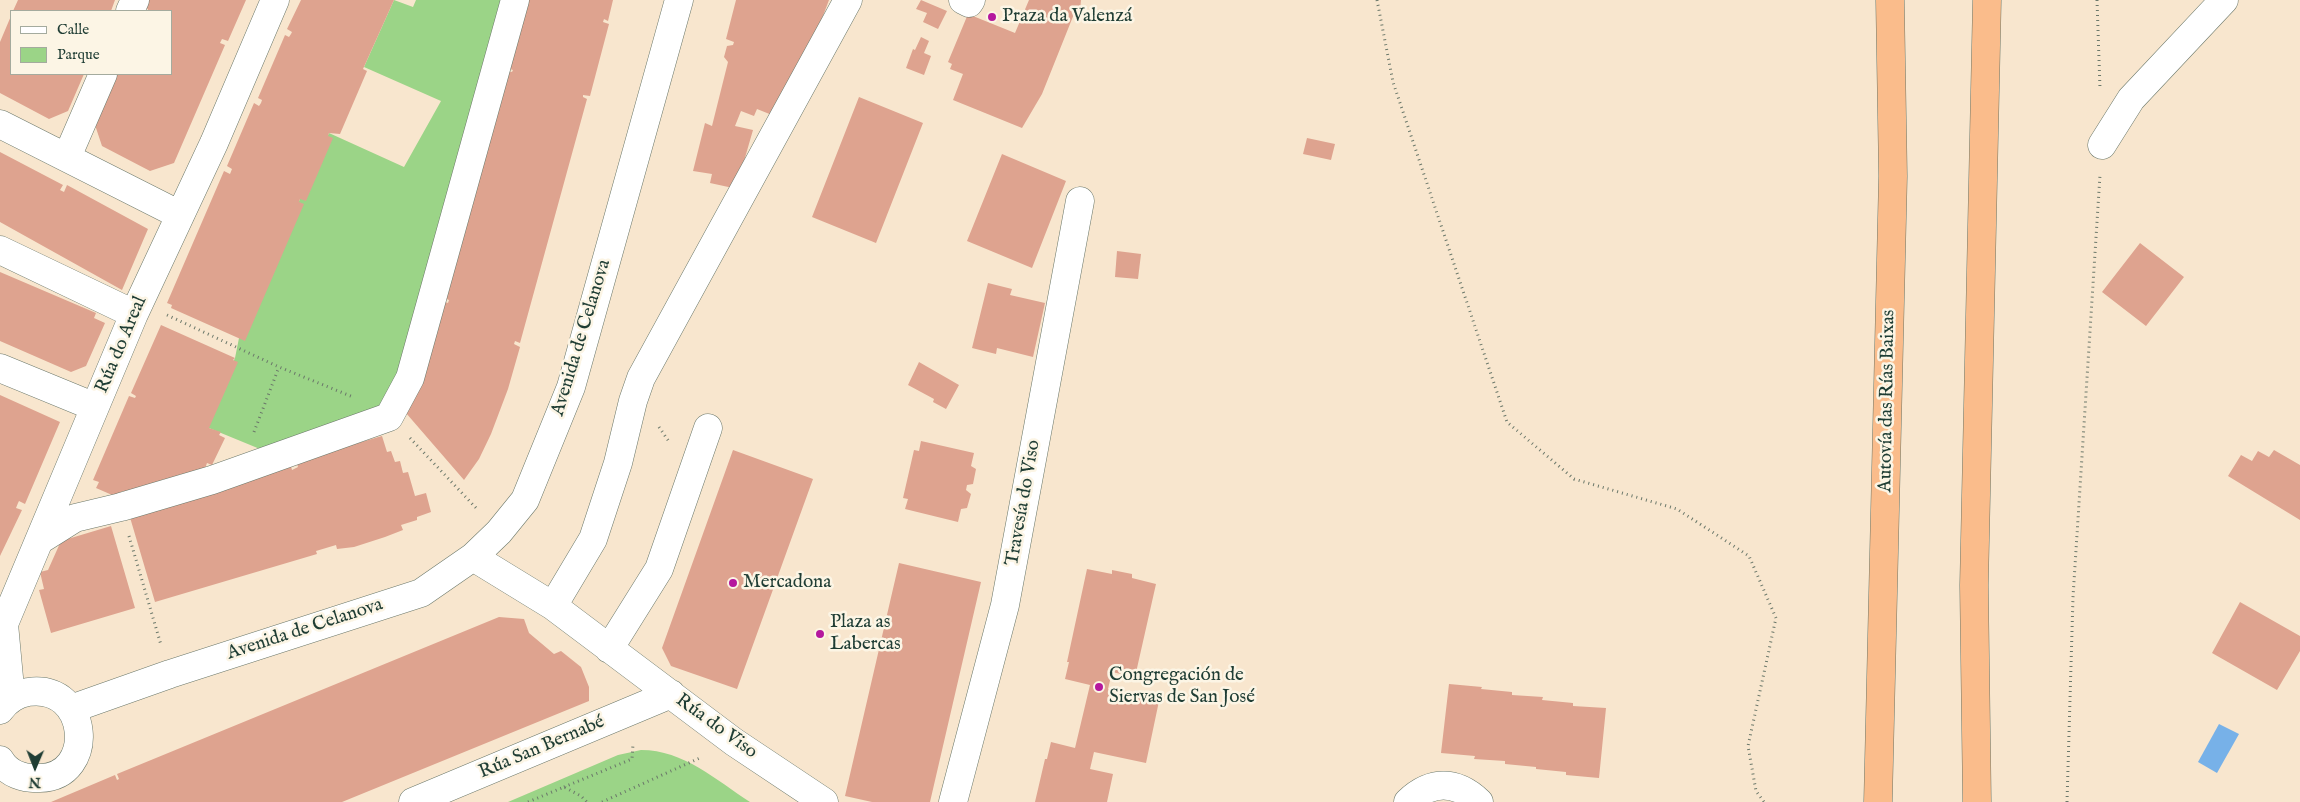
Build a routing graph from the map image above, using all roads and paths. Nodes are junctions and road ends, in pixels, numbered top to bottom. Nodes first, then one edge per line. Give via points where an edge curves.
1 (275, 0) edge
2 (515, 0) edge
3 (679, 0) edge
4 (848, 0) edge
5 (963, 0) edge
6 (971, 0) edge
7 (1377, 0) edge
8 (1890, 0) edge
9 (1987, 0) edge
10 (2097, 0) edge
11 (2224, 0) edge
12 (103, 75) edge
13 (2100, 97) dead end
14 (0, 124) edge
15 (2102, 145) joint
16 (67, 157) junction
17 (1080, 201) dead end
18 (180, 215) junction
19 (0, 250) edge
20 (137, 308) junction
21 (279, 367) junction
22 (0, 368) edge
23 (95, 407) junction
24 (389, 417) junction
25 (708, 428) dead end
26 (251, 437) dead end
27 (121, 508) junction
28 (499, 532) junction
29 (40, 540) junction
30 (473, 557) junction
31 (553, 606) junction
32 (2, 623) edge
33 (609, 649) junction
34 (170, 674) junction
35 (671, 694) junction
36 (5, 704) edge
37 (71, 709) junction
38 (613, 719) junction
39 (734, 742) junction
40 (1, 764) edge
41 (564, 788) junction
42 (413, 802) edge
43 (528, 802) edge
44 (588, 802) edge
45 (602, 802) edge
46 (824, 802) edge
47 (953, 802) edge
48 (1408, 802) edge
49 (1480, 802) edge
50 (1764, 802) edge
51 (1878, 802) edge
52 (1977, 802) edge
53 (2068, 802) edge

1 - 18 street, Rúa do Areal
2 - 24 street via 410,378
3 - 28 street, Avenida de Celanova via 571,387 525,500
4 - 31 street via 641,378 593,540
5 - 6 street via 969,3
7 - 50 path via 1393,82 1507,422 1574,479 1677,509 1749,556 1776,618 1748,746 1756,791
8 - 51 highway, Autovía das Rías Baixas via 1893,176
9 - 52 highway via 1974,584
10 - 13 path
11 - 15 street via 2131,99
12 - 16 street
14 - 16 street
15 - 53 path via 2073,597
16 - 18 street
17 - 47 street, Travesía do Viso via 1005,605
18 - 20 street, Rúa do Areal
19 - 20 street
20 - 21 path
20 - 23 street, Rúa do Areal
21 - 24 path via 368,402
21 - 26 path
22 - 23 street
23 - 29 street, Rúa do Areal
24 - 27 street via 212,480
24 - 28 path
25 - 33 street via 659,569
27 - 29 street via 75,518
27 - 34 path
28 - 30 street, Avenida de Celanova
29 - 32 street, Rúa do Areal
30 - 31 street, Rúa do Viso
30 - 34 street, Avenida de Celanova via 421,593
31 - 33 street, Rúa do Viso
32 - 36 street, Rúa do Areal
33 - 35 street, Rúa do Viso
34 - 37 street, Avenida de Celanova
35 - 38 street, Rúa San Bernabé
35 - 39 street, Rúa do Viso
36 - 37 street via 23,693 36,691 62,699
37 - 40 street via 78,722 80,737 77,751 58,774 28,779
38 - 41 path via 634,745 632,759
38 - 42 street, Rúa San Bernabé
39 - 45 path
39 - 46 street, Rúa do Viso
41 - 43 path
41 - 44 path
48 - 49 street via 1419,791 1442,784 1470,793

